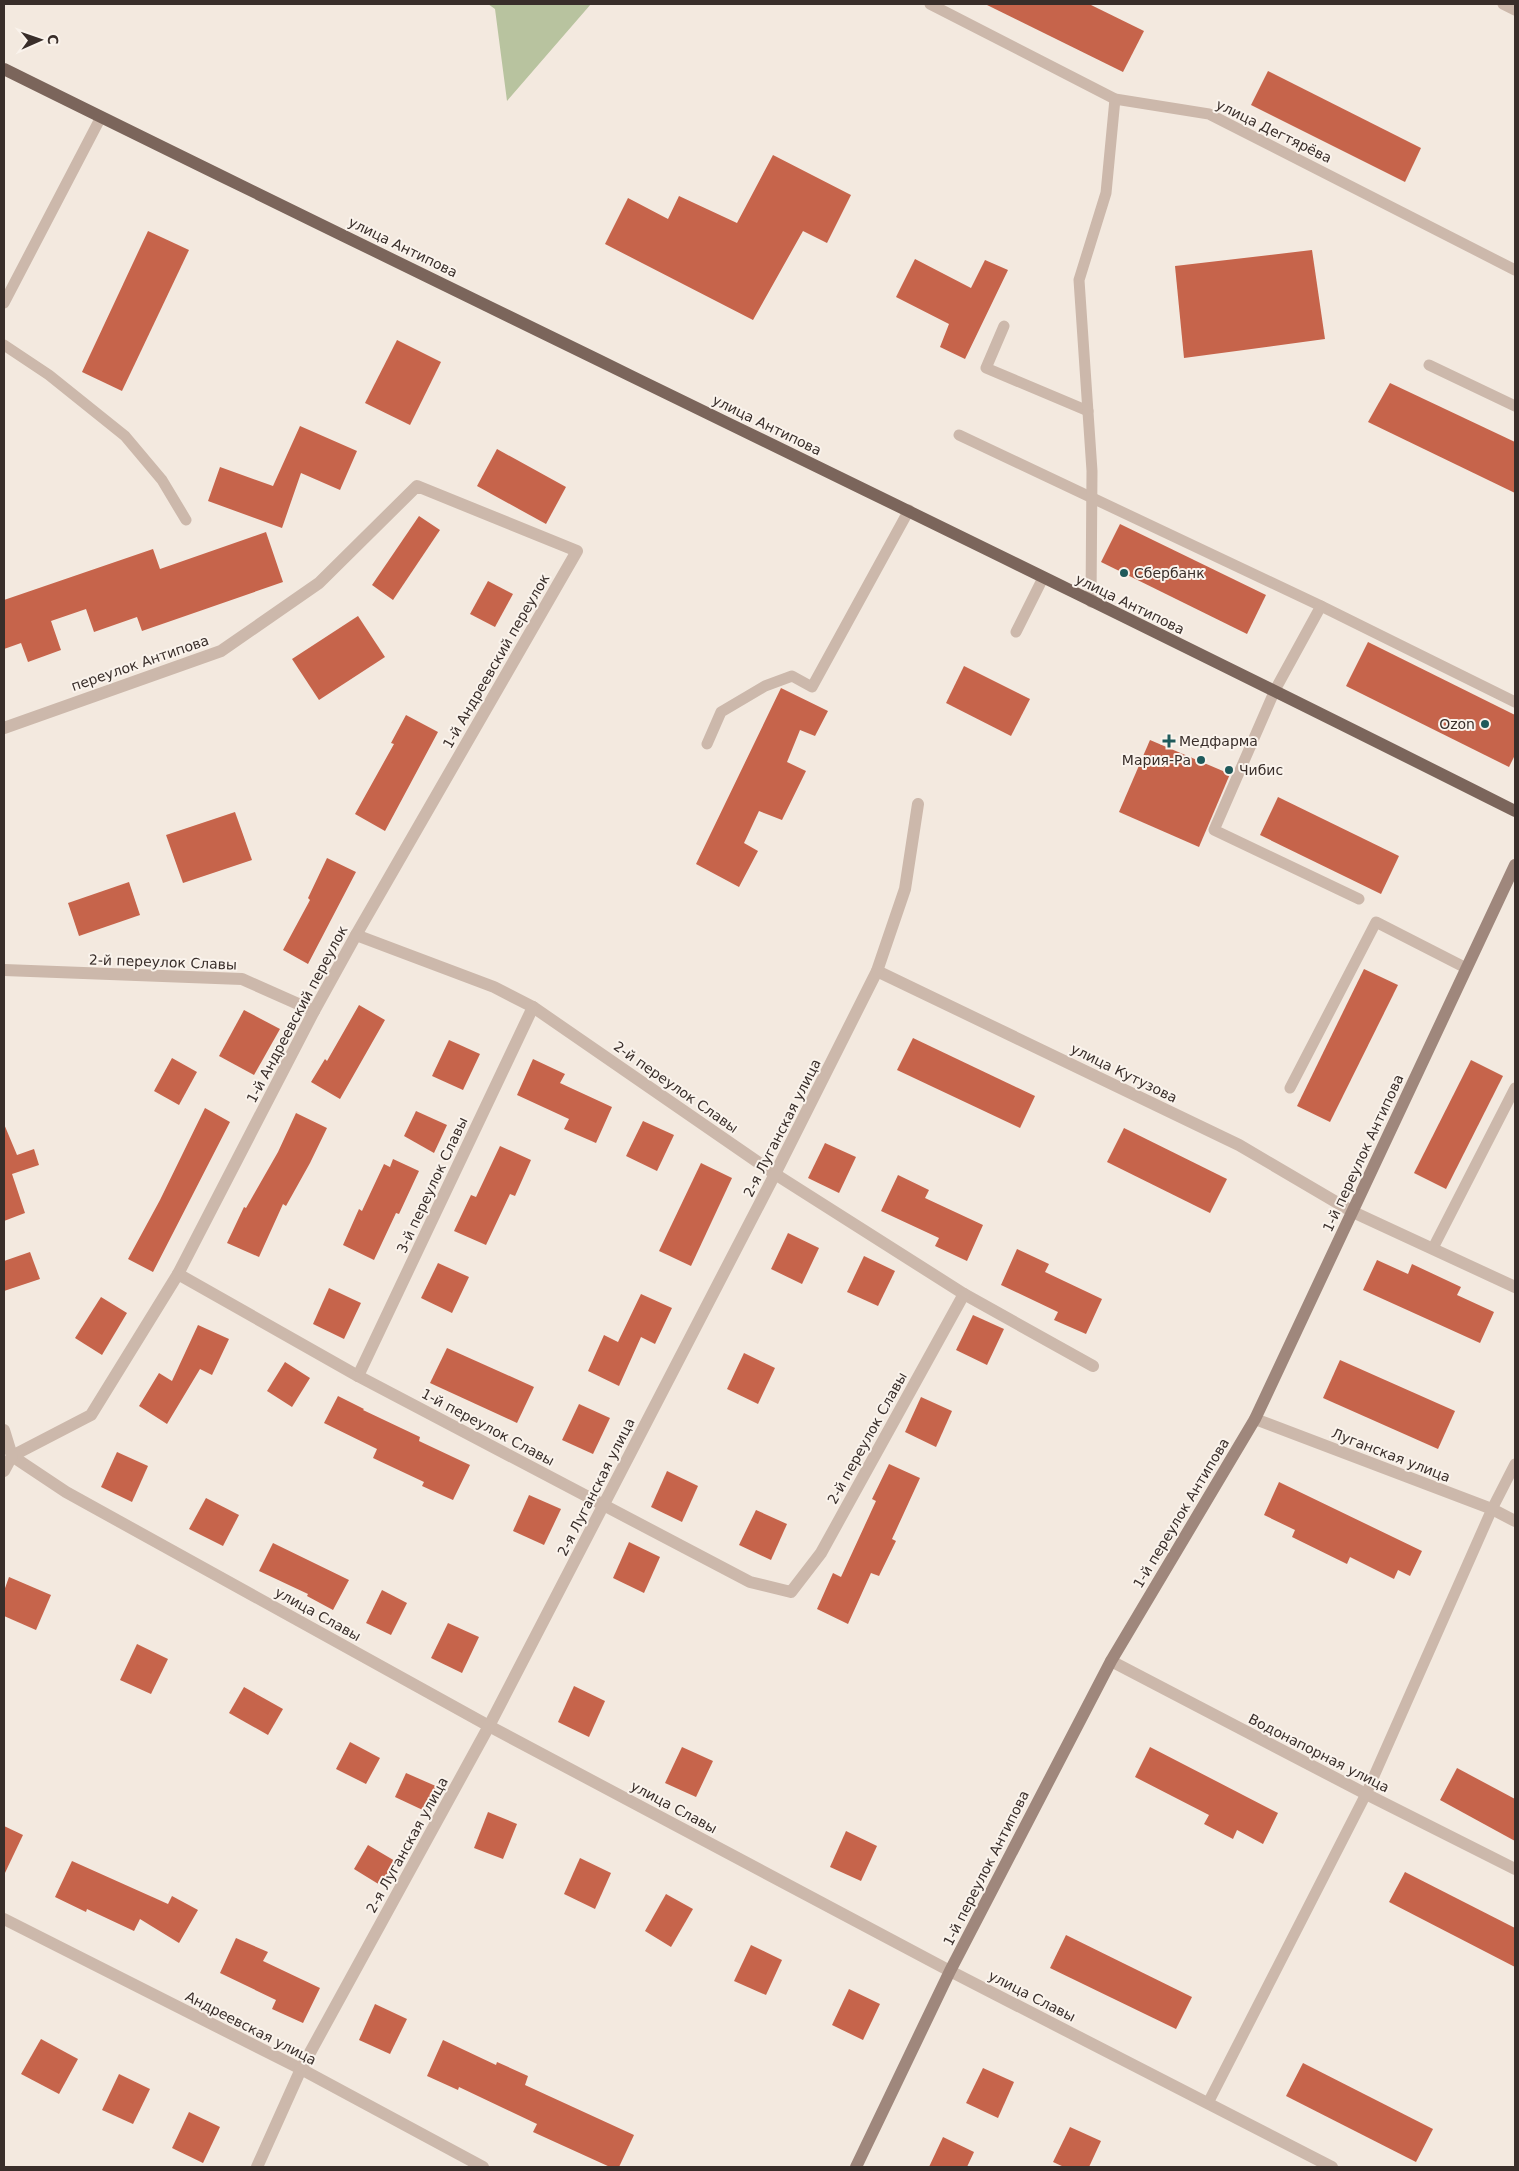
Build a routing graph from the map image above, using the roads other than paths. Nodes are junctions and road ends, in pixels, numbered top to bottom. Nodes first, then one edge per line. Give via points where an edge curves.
1 (930, 4) edge
2 (1503, 4) edge
3 (1515, 10) edge
4 (4, 69) edge
5 (1115, 99) junction
6 (101, 117) junction
7 (1515, 270) edge
8 (4, 303) edge
9 (1004, 326) dead end
10 (4, 345) edge
11 (1429, 365) dead end
12 (1515, 406) edge
13 (1088, 411) junction
14 (959, 435) dead end
15 (1092, 497) junction
16 (909, 510) junction
17 (186, 520) dead end
18 (577, 551) joint
19 (1044, 578) junction
20 (1091, 602) junction
21 (1321, 606) junction
22 (1016, 632) dead end
23 (1275, 690) junction
24 (1515, 702) edge
25 (4, 728) edge
26 (706, 744) dead end
27 (918, 804) dead end
28 (1515, 811) edge
29 (1515, 865) edge
30 (1360, 899) dead end
31 (356, 935) junction
32 (1466, 968) junction
33 (4, 970) edge
34 (877, 971) junction
35 (533, 1007) junction
36 (314, 1011) junction
37 (1290, 1088) dead end
38 (1515, 1088) edge
39 (775, 1174) junction
40 (1353, 1212) junction
41 (1433, 1248) junction
42 (178, 1274) junction
43 (1515, 1287) edge
44 (964, 1294) junction
45 (1093, 1366) dead end
46 (358, 1376) junction
47 (1254, 1419) junction
48 (4, 1430) edge
49 (8, 1458) edge
50 (1515, 1464) edge
51 (4, 1471) edge
52 (604, 1504) junction
53 (1492, 1509) junction
54 (1515, 1521) edge
55 (791, 1592) joint
56 (1111, 1661) junction
57 (489, 1726) junction
58 (1366, 1794) junction
59 (1515, 1869) edge
60 (4, 1919) edge
61 (950, 1970) junction
62 (301, 2069) junction
63 (1208, 2103) junction
64 (257, 2167) edge
65 (483, 2167) edge
66 (856, 2167) edge
67 (1332, 2167) edge

1 - 5 lane, улица Дегтярёва
2 - 3 lane
4 - 6 main road, улица Антипова
5 - 7 lane, улица Дегтярёва via 1209,114
5 - 13 lane via 1106,194 1079,280
6 - 8 lane
6 - 16 main road, улица Антипова
9 - 13 lane via 986,368
10 - 17 lane via 125,436 162,480
11 - 12 lane
13 - 15 lane
14 - 15 lane
15 - 20 lane
15 - 21 lane
16 - 19 main road, улица Антипова
16 - 26 lane via 812,687 792,676 765,686 721,712
18 - 25 street, переулок Антипова via 417,486 319,584 221,651
18 - 31 street, 1-й Андреевский переулок
19 - 20 main road, улица Антипова
19 - 22 lane
20 - 23 main road, улица Антипова
21 - 23 lane
21 - 24 lane
23 - 28 main road, улица Антипова
23 - 30 lane via 1214,830
27 - 34 street, 2-я Луганская улица via 905,889
29 - 32 main road, 1-й переулок Антипова
31 - 35 street, 2-й переулок Славы via 494,987
31 - 36 street, 1-й Андреевский переулок
32 - 37 lane via 1376,922
32 - 40 main road, 1-й переулок Антипова
33 - 36 street, 2-й переулок Славы via 242,979
34 - 39 street, 2-я Луганская улица
34 - 40 street, улица Кутузова via 1239,1145
35 - 39 street, 2-й переулок Славы
35 - 46 street, 3-й переулок Славы
36 - 42 street, 1-й Андреевский переулок
38 - 41 lane
39 - 44 street, 2-й переулок Славы
39 - 52 street, 2-я Луганская улица
40 - 41 street, улица Кутузова
40 - 47 main road, 1-й переулок Антипова
41 - 43 street, улица Кутузова
42 - 46 street, 1-й переулок Славы
42 - 49 street, 1-й Андреевский переулок via 91,1415
44 - 45 street, 2-й переулок Славы
44 - 55 street, 2-й переулок Славы via 821,1553
46 - 52 street, 1-й переулок Славы
47 - 53 street, Луганская улица
47 - 56 main road, 1-й переулок Антипова
48 - 49 street
49 - 51 street
49 - 57 street, улица Славы
50 - 53 lane
52 - 55 street, 1-й переулок Славы via 750,1582
52 - 57 street, 2-я Луганская улица
53 - 54 street, Луганская улица
53 - 58 lane
56 - 58 street, Водонапорная улица
56 - 61 main road, 1-й переулок Антипова
57 - 61 street, улица Славы
57 - 62 street, 2-я Луганская улица
58 - 59 street, Водонапорная улица
58 - 63 lane
60 - 62 street, Андреевская улица
61 - 63 street, улица Славы
61 - 66 main road, 1-й переулок Антипова
62 - 64 street, 2-я Луганская улица
62 - 65 street, Андреевская улица
63 - 67 street, улица Славы

